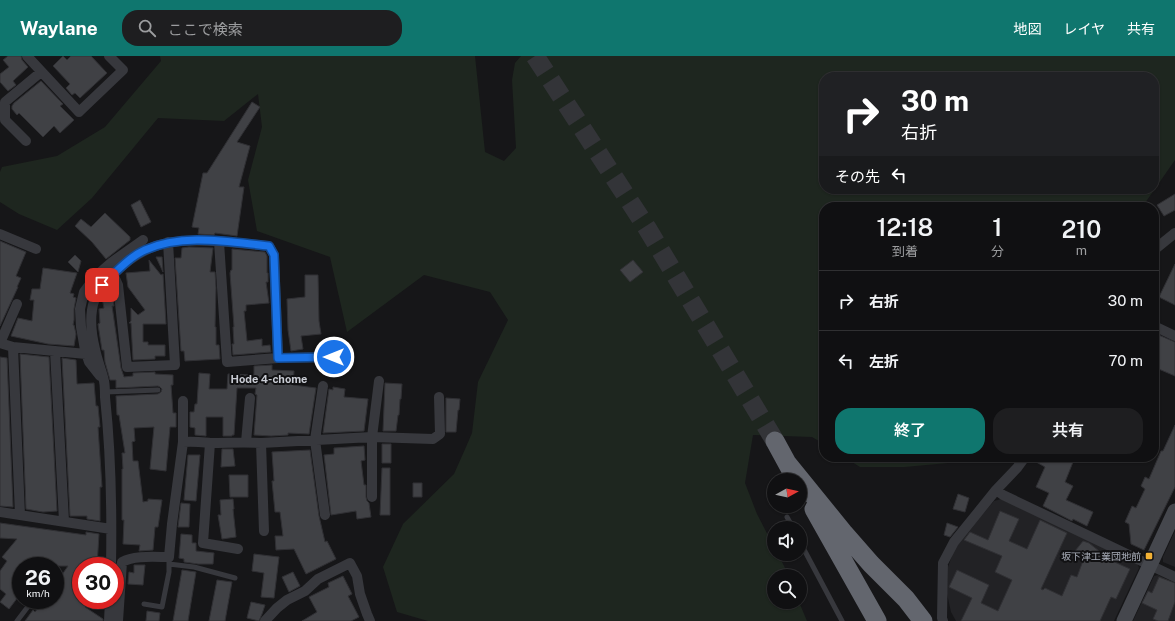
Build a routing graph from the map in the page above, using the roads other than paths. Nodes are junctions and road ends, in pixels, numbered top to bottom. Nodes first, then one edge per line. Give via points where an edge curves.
1 (27, 56) edge
2 (109, 56) edge
3 (41, 72) junction
4 (26, 141) dead end
5 (1175, 233) edge
6 (0, 234) edge
7 (143, 240) dead end
8 (168, 242) junction
9 (219, 242) junction
10 (1159, 246) edge
11 (36, 249) dead end
12 (113, 274) junction
13 (17, 304) dead end
14 (1159, 328) edge
15 (1175, 336) edge
16 (13, 347) junction
17 (55, 351) junction
18 (86, 354) junction
19 (334, 357) dead end
20 (278, 358) junction
21 (378, 380) dead end
22 (104, 381) junction
23 (323, 386) dead end
24 (158, 390) dead end
25 (105, 392) junction
26 (439, 397) dead end
27 (250, 398) dead end
28 (183, 401) dead end
29 (372, 437) junction
30 (315, 440) junction
31 (775, 441) tunnel mouth
32 (183, 442) junction
33 (246, 442) junction
34 (210, 443) junction
35 (261, 443) junction
36 (1021, 462) edge
37 (788, 463) junction
38 (793, 473) edge
39 (996, 490) junction
40 (372, 497) dead end
41 (807, 497) edge
42 (1175, 511) edge
43 (0, 512) edge
44 (20, 515) junction
45 (325, 515) dead end
46 (787, 517) dead end
47 (64, 521) junction
48 (789, 521) edge
49 (111, 529) junction
50 (264, 531) dead end
51 (238, 549) dead end
52 (807, 555) edge
53 (110, 557) edge
54 (169, 561) junction
55 (1150, 565) junction
56 (1175, 577) edge
57 (235, 578) dead end
58 (853, 579) junction
59 (144, 604) dead end
60 (26, 609) edge
61 (110, 609) edge
62 (17, 621) edge
63 (109, 621) edge
64 (118, 621) edge
65 (265, 621) edge
66 (370, 621) edge
67 (842, 621) edge
68 (871, 621) edge
69 (877, 621) edge
70 (923, 621) edge
71 (943, 621) edge
72 (1124, 621) edge

1 - 3 street
2 - 3 street via 123,70 79,112
3 - 4 street via 5,102 6,120
5 - 10 street
6 - 11 street
7 - 18 street via 96,276 84,292 80,309
8 - 9 street
8 - 12 street via 144,250
8 - 12 street via 175,365 127,367 118,285
9 - 20 street via 269,246 274,255
9 - 20 street via 227,362
12 - 22 street via 102,285 92,310 95,349
13 - 16 street via 0,343
14 - 15 street
16 - 17 street
16 - 44 street
17 - 18 street
17 - 47 street
18 - 22 street
19 - 20 street
21 - 29 street
22 - 25 street
23 - 30 street
24 - 25 lane
25 - 49 street via 110,455
26 - 29 street via 440,434 433,439
27 - 33 street
28 - 32 street
29 - 30 street
29 - 40 street
30 - 35 street
30 - 45 street
31 - 37 highway
32 - 34 street
32 - 54 street
33 - 34 street
33 - 35 street
34 - 51 street via 203,544
35 - 50 street
36 - 39 street
37 - 38 highway
37 - 70 highway via 871,564 906,599
39 - 55 street
39 - 71 street via 954,542 943,563
41 - 58 highway
42 - 55 main road
43 - 44 street
44 - 47 street
46 - 48 lane
47 - 49 street
49 - 53 street
52 - 67 lane
54 - 57 lane
54 - 59 lane via 162,607
54 - 64 street via 150,557 127,559 122,562
55 - 56 street
55 - 72 main road
58 - 68 highway
58 - 69 highway
60 - 62 lane
61 - 63 street
65 - 66 street via 287,600 305,591 318,579 350,563 357,576 360,594

